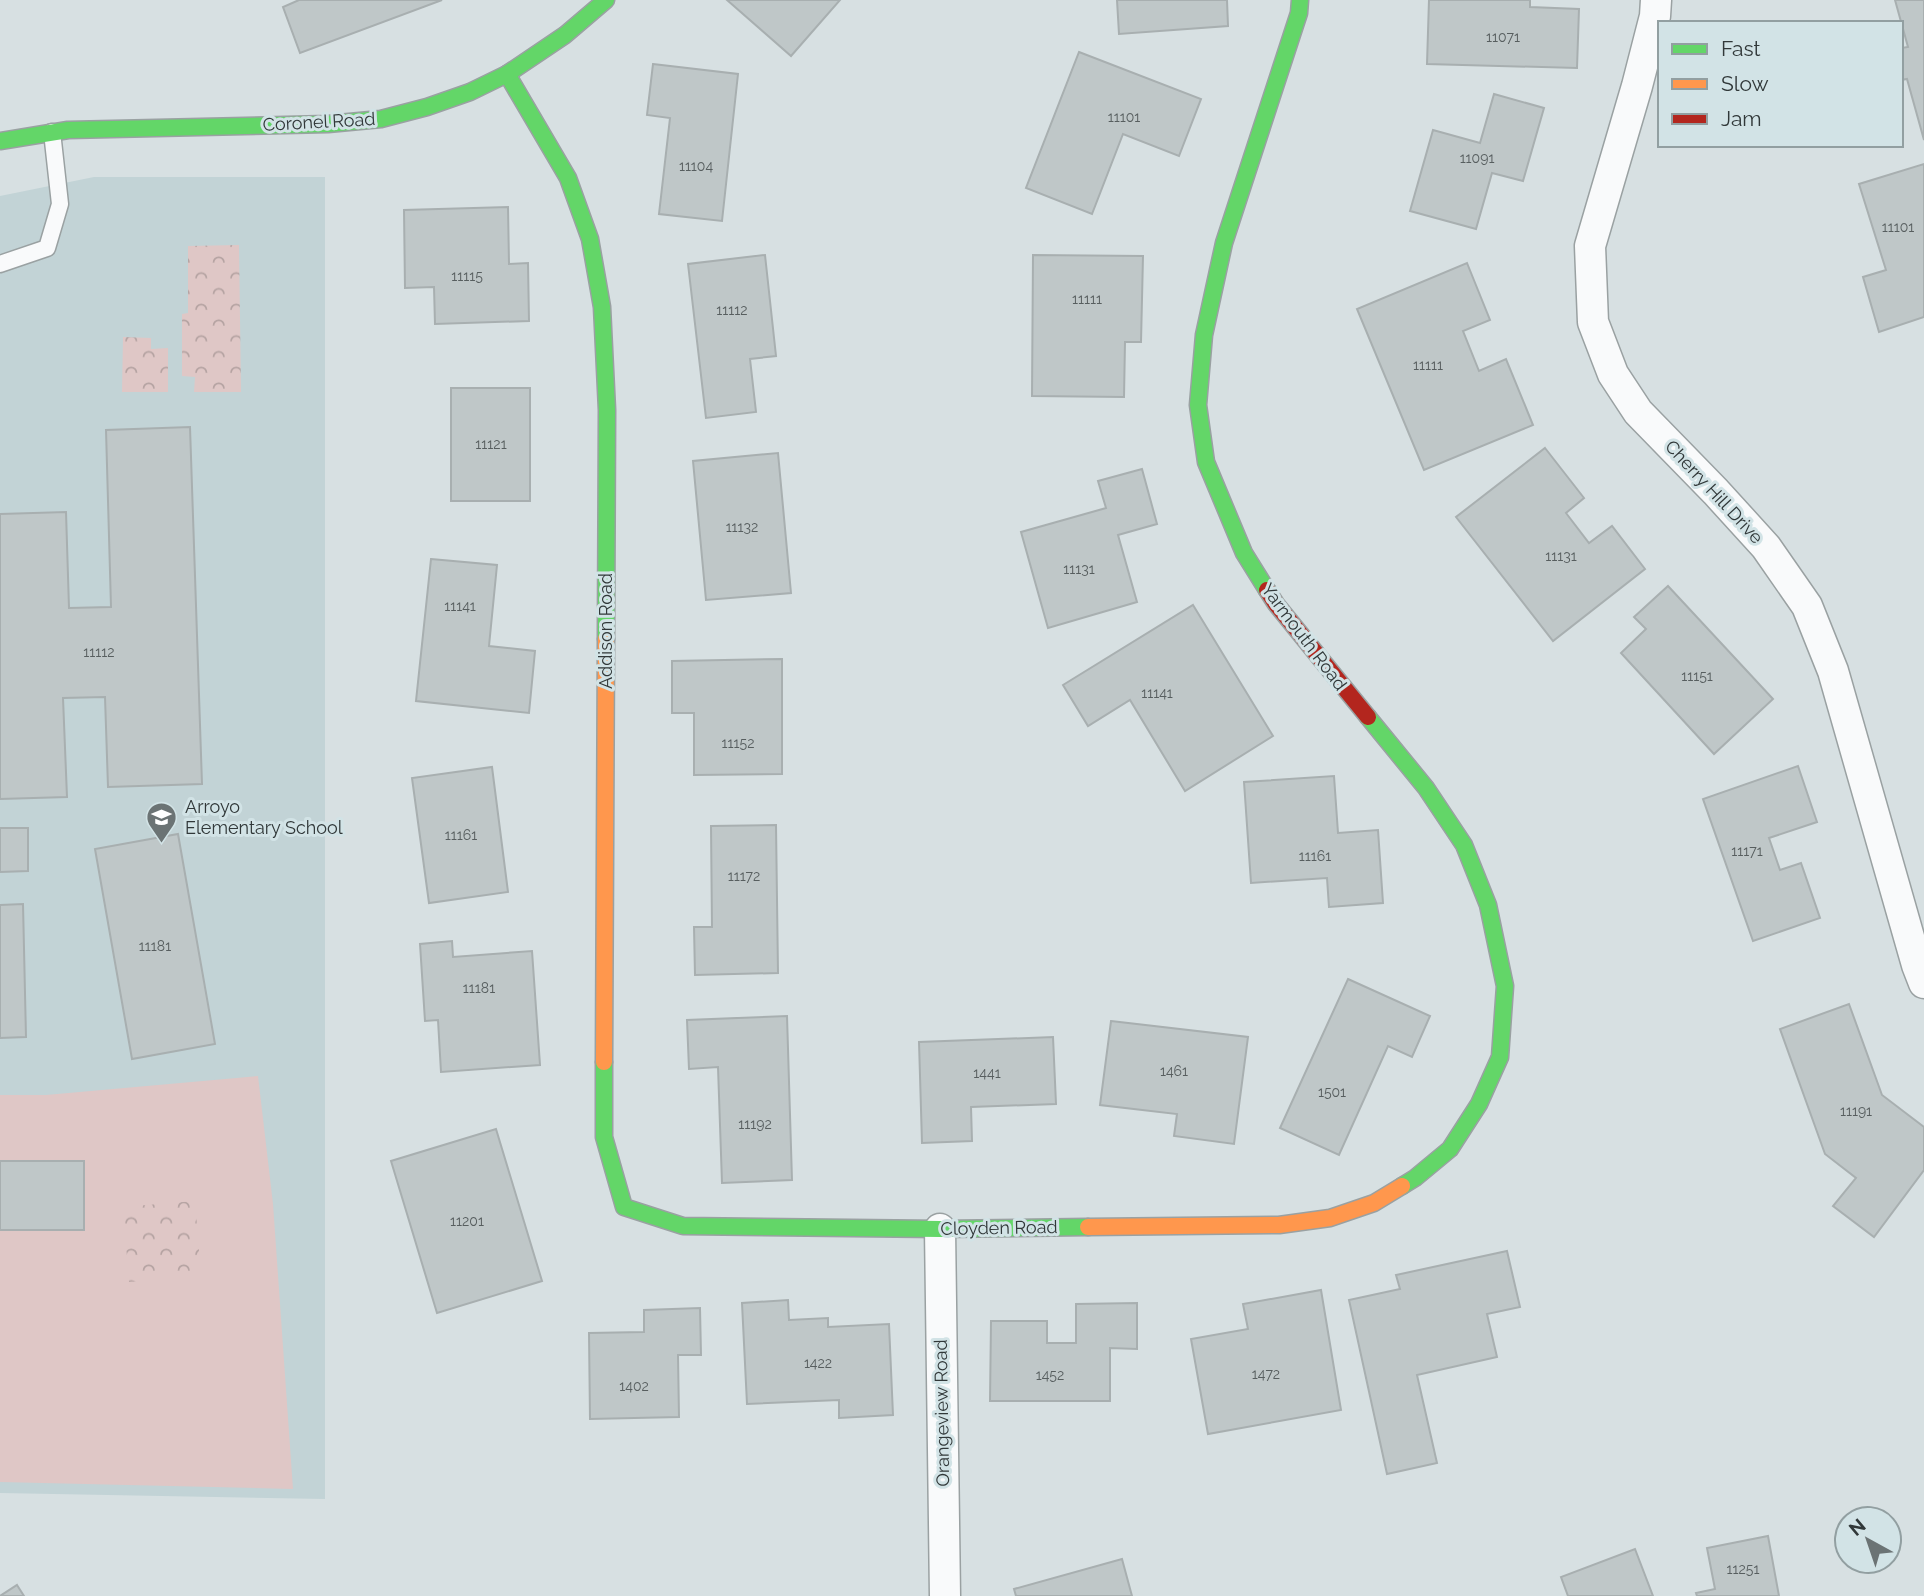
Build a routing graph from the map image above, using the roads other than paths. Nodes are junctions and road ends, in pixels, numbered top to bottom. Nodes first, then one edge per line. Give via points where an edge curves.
1 (606, 0) edge
2 (1300, 0) edge
3 (1656, 0) edge
4 (507, 74) junction
5 (52, 132) junction
6 (0, 141) edge
7 (0, 264) edge
8 (1924, 983) edge
9 (1374, 1203) joint
10 (624, 1207) joint
11 (940, 1229) junction
12 (945, 1596) edge

1 - 4 street, Coronel Road
2 - 9 street, Yarmouth Road via 1224,243 1204,335 1198,405 1206,462 1244,553 1276,604 1426,788 1464,845 1488,905 1505,986 1500,1057 1479,1104 1450,1149
3 - 8 street, Cherry Hill Drive via 1637,86 1590,246 1593,321 1613,374 1638,412 1766,547 1807,606 1833,671
4 - 5 street, Coronel Road via 470,92 381,119
4 - 10 street, Addison Road via 568,178 590,239 602,307 607,410 604,1137
5 - 6 street, Coronel Road
5 - 7 lane via 60,204 47,248
9 - 11 street, Cloyden Road via 1330,1217 1279,1225
10 - 11 street, Cloyden Road via 682,1226
11 - 12 street, Orangeview Road

